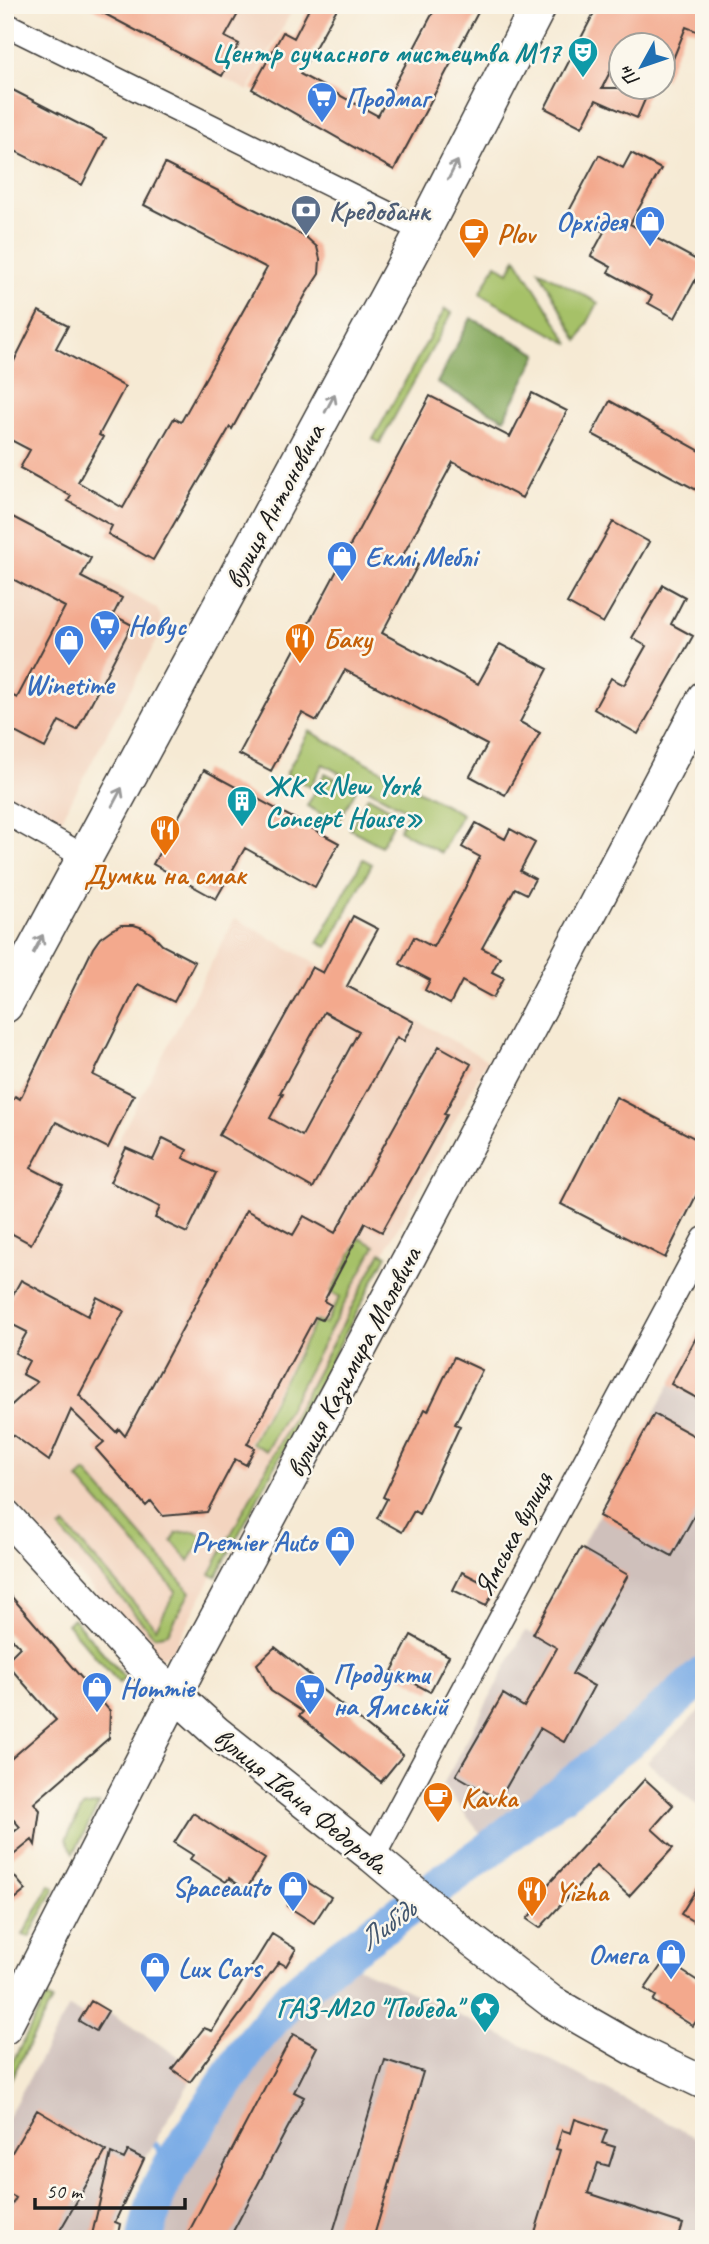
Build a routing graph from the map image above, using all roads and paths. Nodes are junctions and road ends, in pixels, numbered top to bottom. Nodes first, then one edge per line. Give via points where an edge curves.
1 (539, 5) edge
2 (5, 24) edge
3 (422, 231) junction
4 (704, 696) edge
5 (5, 812) edge
6 (85, 857) junction
7 (5, 1004) edge
8 (704, 1239) edge
9 (5, 1515) edge
10 (174, 1696) junction
11 (383, 1866) junction
12 (5, 2028) edge
13 (704, 2084) edge

3 -> 1 main road, вулиця Антоновича
2 - 3 street
6 -> 3 main road, вулиця Антоновича
4 - 10 main road, вулиця Казимира Малевича
5 - 6 street
7 -> 6 main road, вулиця Антоновича
8 - 11 street, Ямська вулиця
9 - 10 main road, вулиця Івана Федорова
10 - 11 main road, вулиця Івана Федорова
10 - 12 main road, вулиця Казимира Малевича
11 - 13 main road, вулиця Івана Федорова via 552,2002

